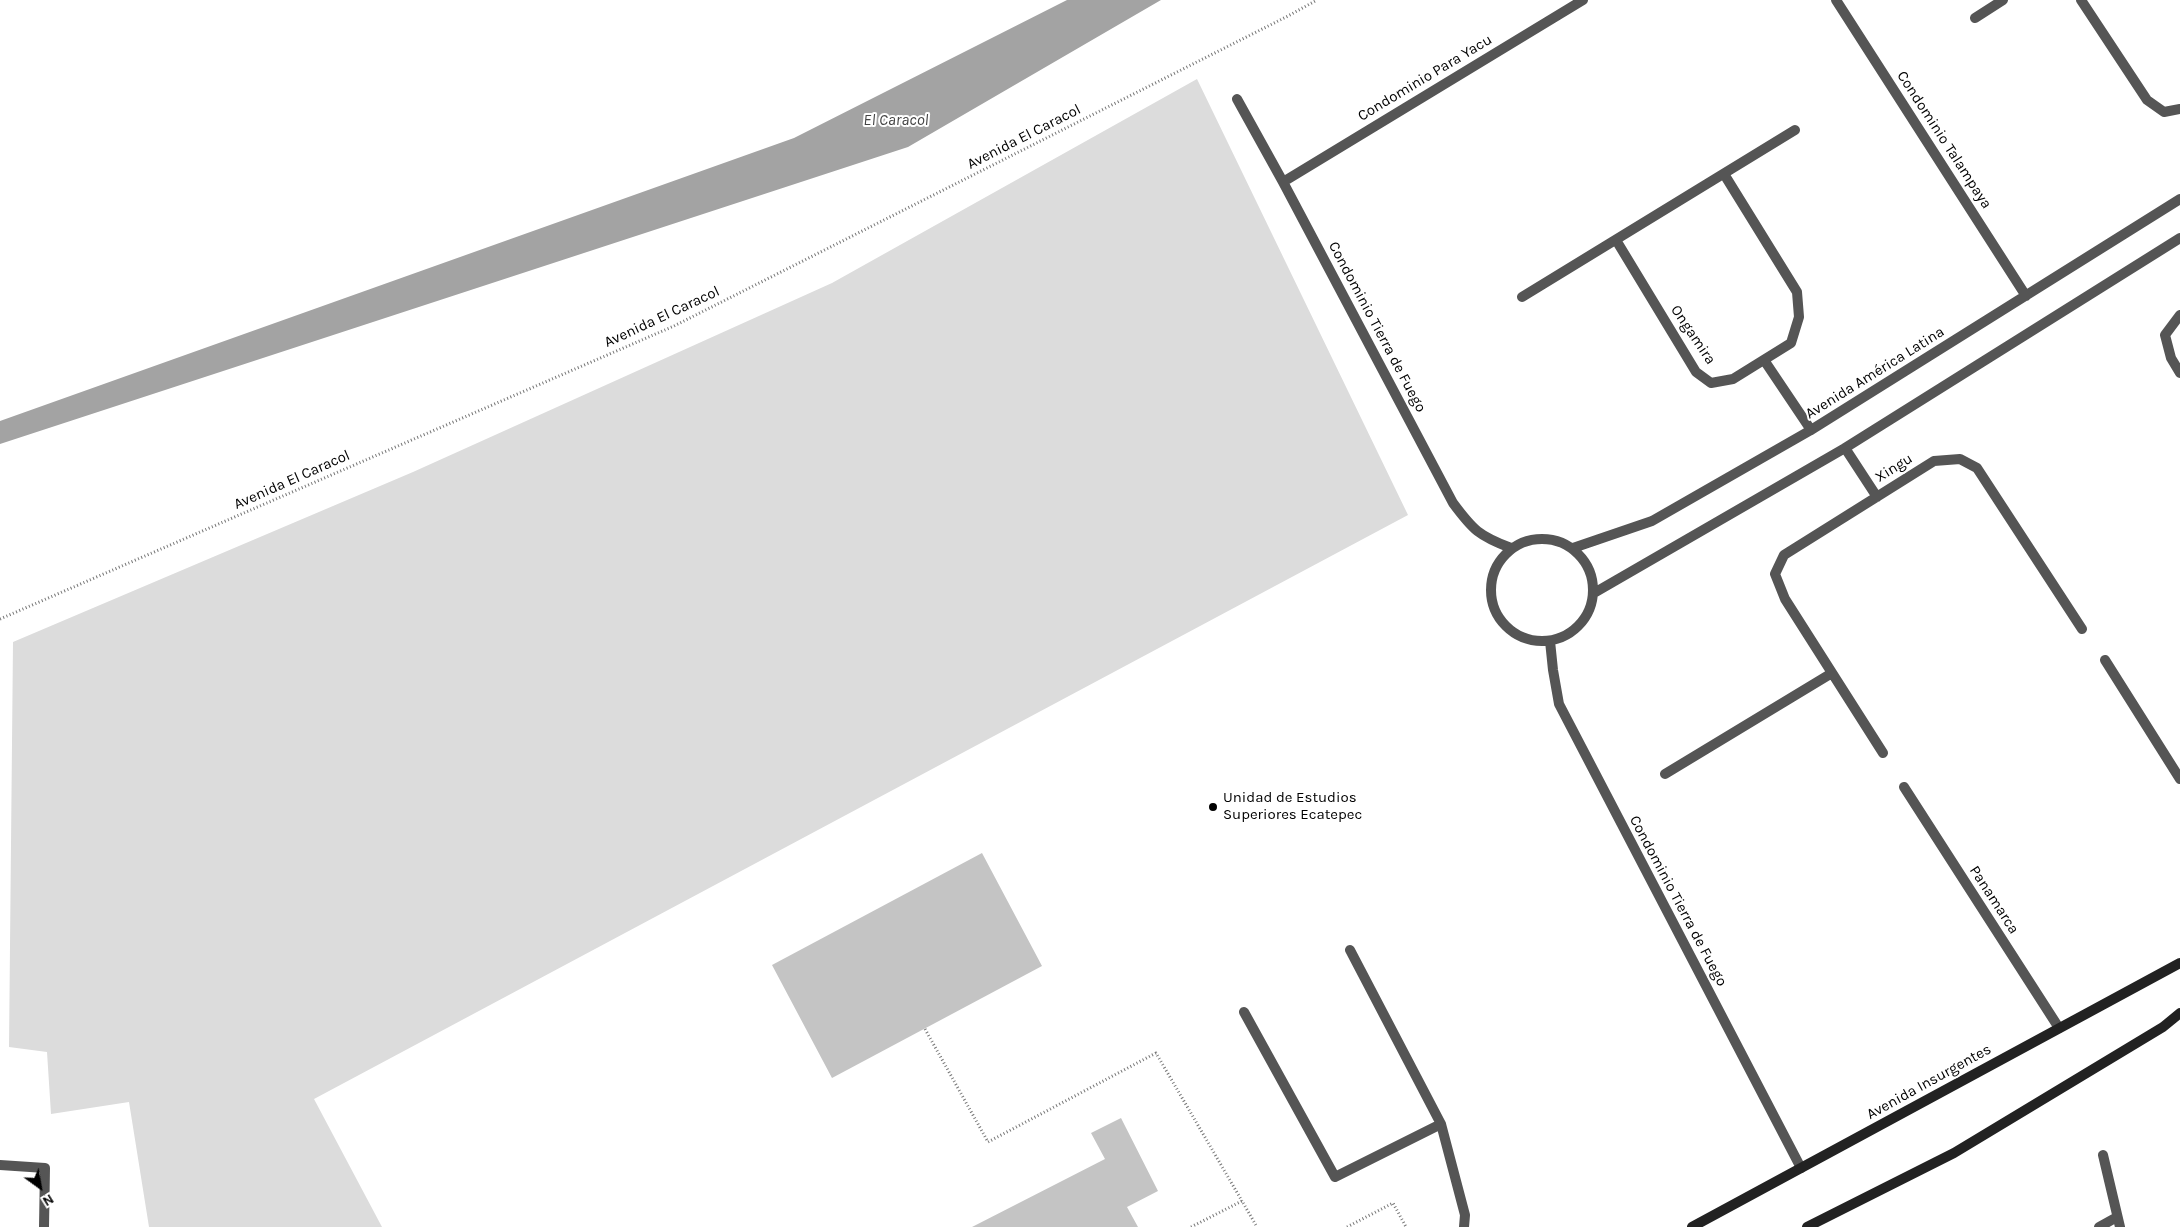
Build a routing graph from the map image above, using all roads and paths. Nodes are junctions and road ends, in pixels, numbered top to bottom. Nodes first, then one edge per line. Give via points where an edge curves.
1 (1317, 0) edge
2 (1583, 0) edge
3 (1836, 0) edge
4 (2003, 0) edge
5 (2081, 0) edge
6 (1975, 18) dead end
7 (1237, 99) dead end
8 (2180, 109) edge
9 (1795, 130) dead end
10 (1724, 174) junction
11 (1283, 182) junction
12 (2180, 199) edge
13 (2180, 238) edge
14 (1616, 240) junction
15 (2026, 296) junction
16 (1522, 297) dead end
17 (2180, 315) edge
18 (1764, 360) junction
19 (2180, 373) edge
20 (1811, 430) junction
21 (1845, 448) junction
22 (1877, 497) junction
23 (1511, 548) junction
24 (1573, 548) junction
25 (1594, 593) junction
26 (0, 619) edge
27 (2082, 629) dead end
28 (1550, 641) junction
29 (2105, 660) dead end
30 (1832, 673) junction
31 (1883, 753) dead end
32 (1665, 774) dead end
33 (2180, 780) edge
34 (1904, 787) dead end
35 (1350, 950) dead end
36 (2180, 963) edge
37 (1244, 1012) dead end
38 (2180, 1014) edge
39 (2059, 1028) junction
40 (925, 1029) dead end
41 (1441, 1124) junction
42 (2103, 1155) dead end
43 (0, 1166) edge
44 (1801, 1168) junction
45 (1242, 1201) junction
46 (2119, 1222) edge
47 (44, 1227) edge
48 (1191, 1227) edge
49 (1257, 1227) edge
50 (1347, 1227) edge
51 (1406, 1227) edge
52 (1464, 1227) edge
53 (1692, 1227) edge
54 (1807, 1227) edge
55 (2099, 1227) edge

1 - 26 path, Avenida El Caracol via 674,326
2 - 11 street, Condominio Para Yacu
3 - 15 street, Condominio Talampaya
4 - 6 street
5 - 8 street via 2147,100 2164,112
7 - 11 street, Condominio Tierra de Fuego
9 - 10 street
10 - 14 street
10 - 18 street, Ongamira via 1797,292 1799,317 1791,343
11 - 23 street, Condominio Tierra de Fuego via 1453,503 1471,528
12 - 15 street, Avenida América Latina
13 - 21 street
14 - 16 street
14 - 18 street, Ongamira via 1696,372 1711,383 1733,379
15 - 20 street, Avenida América Latina
17 - 19 street via 2165,335 2171,358
18 - 20 street
20 - 24 street, Avenida América Latina via 1652,521
21 - 22 street
21 - 25 street
22 - 27 street, Xingu via 1934,461 1960,459 1977,468
22 - 30 street, Xingu via 1784,555 1775,574 1785,599
23 - 24 street via 1531,539 1553,539
23 - 28 street via 1499,561 1492,576 1490,594 1494,610 1503,625 1517,635 1533,641
24 - 25 street via 1585,560 1592,576
25 - 28 street via 1590,610 1581,624 1567,635
28 - 44 street, Condominio Tierra de Fuego via 1559,704
29 - 33 street
30 - 31 street, Xingu
30 - 32 street
34 - 39 street, Panamarca
35 - 41 street
36 - 39 main road, Avenida Insurgentes
37 - 41 street via 1335,1177
38 - 54 main road via 1954,1152
39 - 44 main road, Avenida Insurgentes
40 - 45 path via 988,1142 1156,1053
41 - 52 street via 1464,1215
42 - 46 street
43 - 47 street via 45,1168
44 - 53 main road, Avenida Insurgentes
45 - 48 path
45 - 49 path
46 - 55 street
50 - 51 path via 1393,1203

